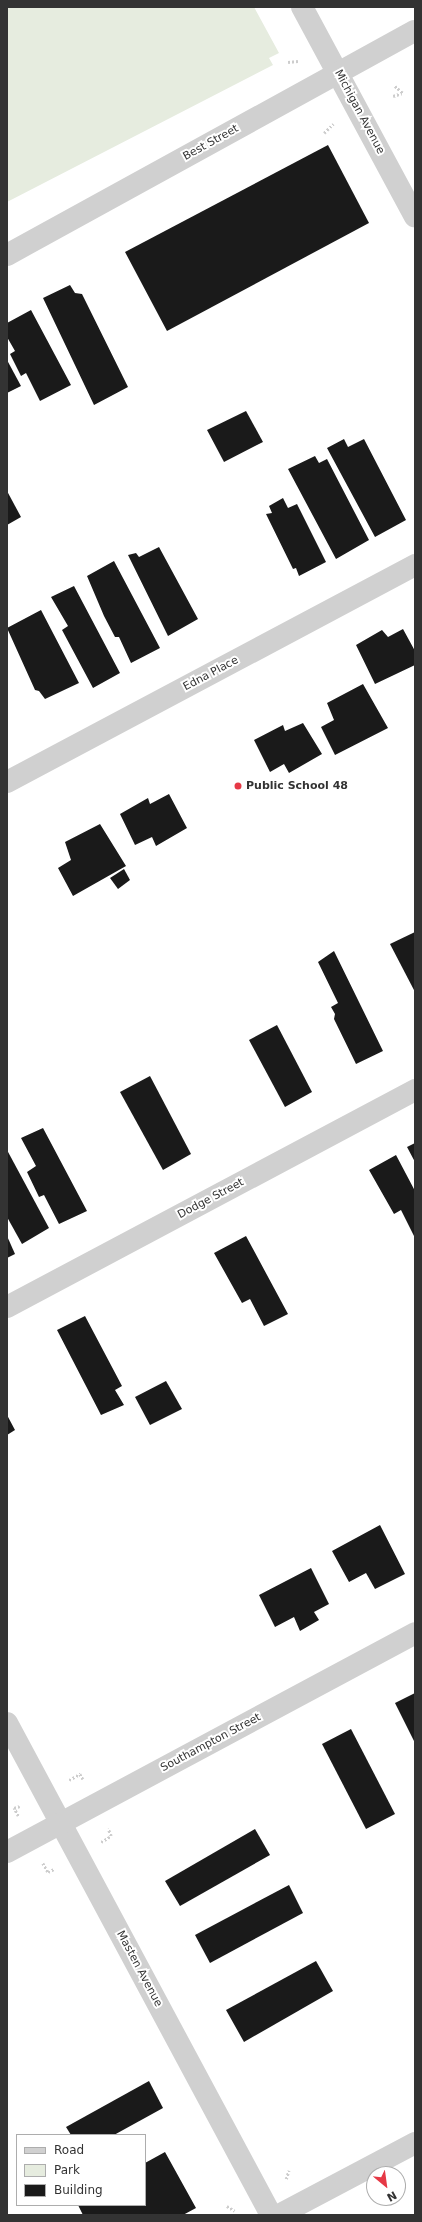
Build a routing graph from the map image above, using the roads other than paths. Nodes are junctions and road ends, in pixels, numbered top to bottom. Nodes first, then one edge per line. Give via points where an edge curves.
1 (302, 7) edge
2 (415, 31) edge
3 (338, 73) junction
4 (415, 217) edge
5 (7, 255) edge
6 (415, 565) edge
7 (7, 782) edge
8 (415, 1090) edge
9 (7, 1307) edge
10 (415, 1633) edge
11 (7, 1723) edge
12 (60, 1824) junction
13 (7, 1852) edge
14 (415, 2143) edge
15 (271, 2215) edge
16 (279, 2215) edge

1 - 3 street, Michigan Avenue
2 - 3 street, Best Street
3 - 4 street, Michigan Avenue
3 - 5 street, Best Street
6 - 7 street, Edna Place
8 - 9 street, Dodge Street
10 - 12 street, Southampton Street
11 - 12 street, Masten Avenue
12 - 13 street, Southampton Street
12 - 15 street, Masten Avenue
14 - 16 street

